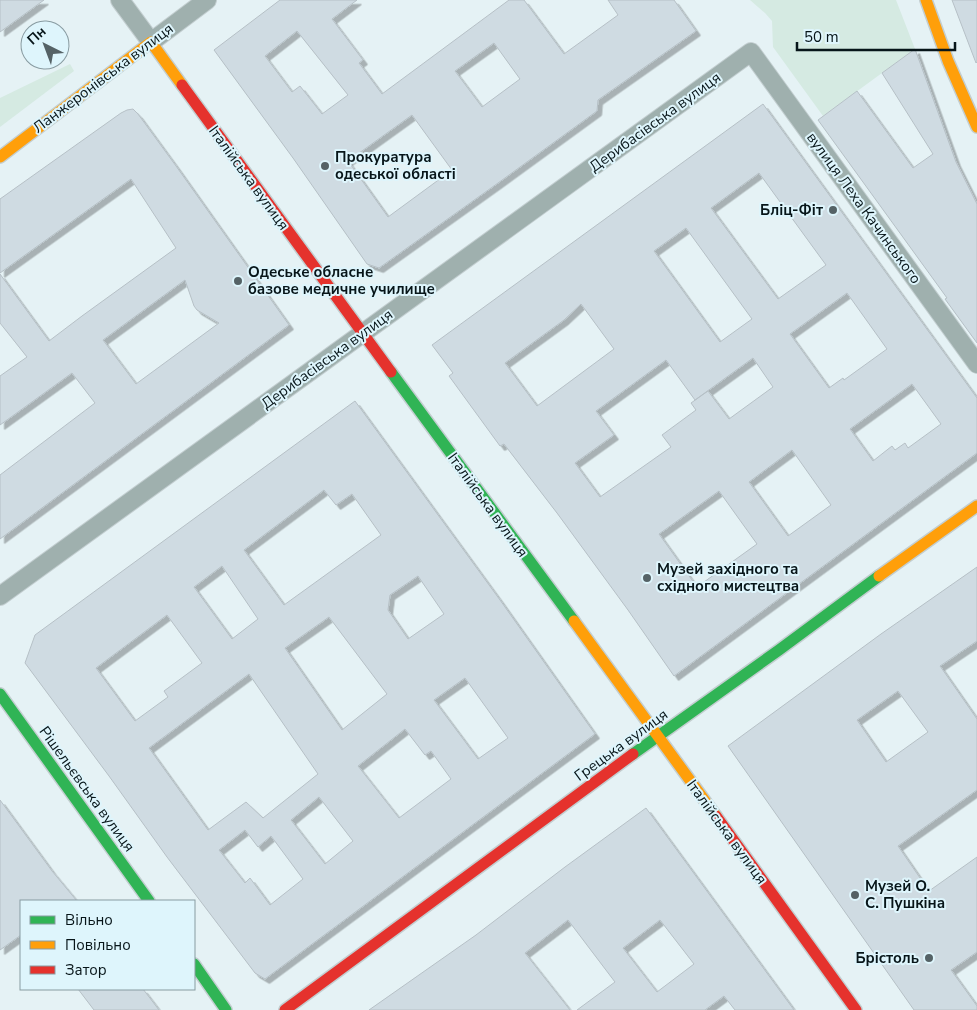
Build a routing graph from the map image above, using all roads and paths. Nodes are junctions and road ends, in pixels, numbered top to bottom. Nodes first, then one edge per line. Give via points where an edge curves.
1 (120, 0) edge
2 (207, 0) edge
3 (926, 0) edge
4 (151, 42) junction
5 (751, 52) joint
6 (977, 127) edge
7 (0, 157) edge
8 (363, 333) junction
9 (977, 364) edge
10 (977, 506) edge
11 (0, 596) edge
12 (0, 694) edge
13 (657, 737) junction
14 (148, 900) edge
15 (195, 965) edge
16 (226, 1010) edge
17 (284, 1010) edge
18 (856, 1010) edge

1 - 4 street, Італійська вулиця
2 - 4 street, Ланжеронівська вулиця
3 - 6 street via 948,62
4 - 7 street, Ланжеронівська вулиця
4 - 8 street, Італійська вулиця
5 - 8 street, Дерибасівська вулиця
5 - 9 street, вулиця Леха Качинського
8 - 11 street, Дерибасівська вулиця
8 - 13 street, Італійська вулиця
10 - 13 street, Грецька вулиця
12 - 14 street, Рішельєвська вулиця
13 - 17 street, Грецька вулиця
13 - 18 street, Італійська вулиця
15 - 16 street

